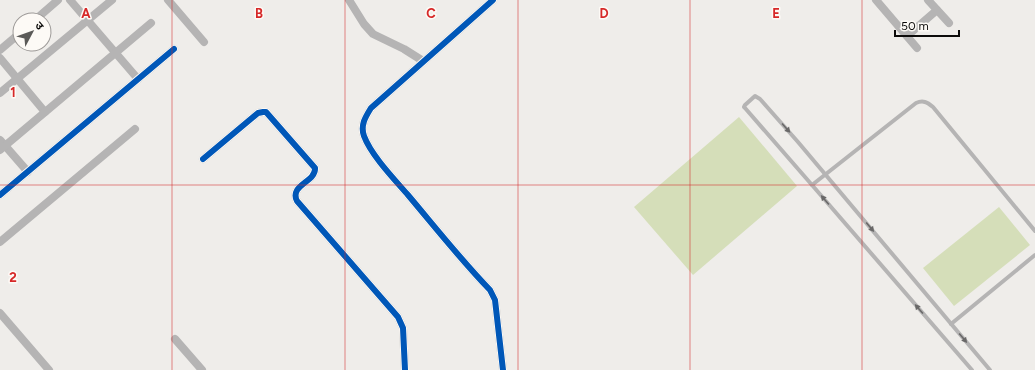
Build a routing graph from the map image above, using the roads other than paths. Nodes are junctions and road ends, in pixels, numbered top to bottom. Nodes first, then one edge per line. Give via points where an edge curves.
1 (58, 0) edge
2 (70, 0) edge
3 (112, 0) edge
4 (168, 0) edge
5 (349, 0) edge
6 (493, 0) edge
7 (876, 0) edge
8 (928, 0) edge
9 (936, 10) junction
10 (44, 12) edge
11 (87, 20) junction
12 (151, 23) dead end
13 (949, 23) dead end
14 (907, 36) junction
15 (12, 40) edge
16 (204, 42) dead end
17 (917, 48) dead end
18 (174, 49) dead end
19 (0, 50) edge
20 (115, 53) junction
21 (0, 58) edge
22 (424, 61) junction
23 (17, 78) junction
24 (138, 79) junction
25 (0, 93) edge
26 (45, 112) junction
27 (135, 129) dead end
28 (2, 145) edge
29 (203, 159) dead end
30 (28, 172) junction
31 (825, 174) junction
32 (812, 185) junction
33 (0, 195) edge
34 (1035, 231) edge
35 (0, 242) edge
36 (1035, 255) edge
37 (0, 314) edge
38 (951, 324) junction
39 (175, 338) dead end
40 (49, 370) edge
41 (202, 370) edge
42 (405, 370) edge
43 (503, 370) edge
44 (972, 370) edge
45 (990, 370) edge

1 - 10 street
2 - 11 street
3 - 11 street
4 - 16 street
5 - 22 street via 372,34
6 - 22 street
7 - 14 street
8 - 9 street
9 - 13 street
9 - 14 street
11 - 20 street
11 - 23 street
12 - 20 street
14 - 17 street
15 - 19 street
18 - 24 street
20 - 24 street
20 - 26 street
21 - 23 street
22 - 43 street via 366,115 363,135 389,172 490,290 495,300
23 - 25 street
23 - 26 street
24 - 30 street
26 - 28 street
27 - 35 street
28 - 30 street
29 - 42 street via 258,113 266,112 315,168 314,176 295,193 297,201 402,323
30 - 33 street
31 - 32 lane
32 -> 31 lane via 744,107 745,104 755,96 760,99
31 - 34 lane via 916,103 924,101 933,107
31 -> 38 lane
44 -> 32 lane
36 - 38 lane
37 - 40 street
38 -> 45 lane
39 - 41 street

